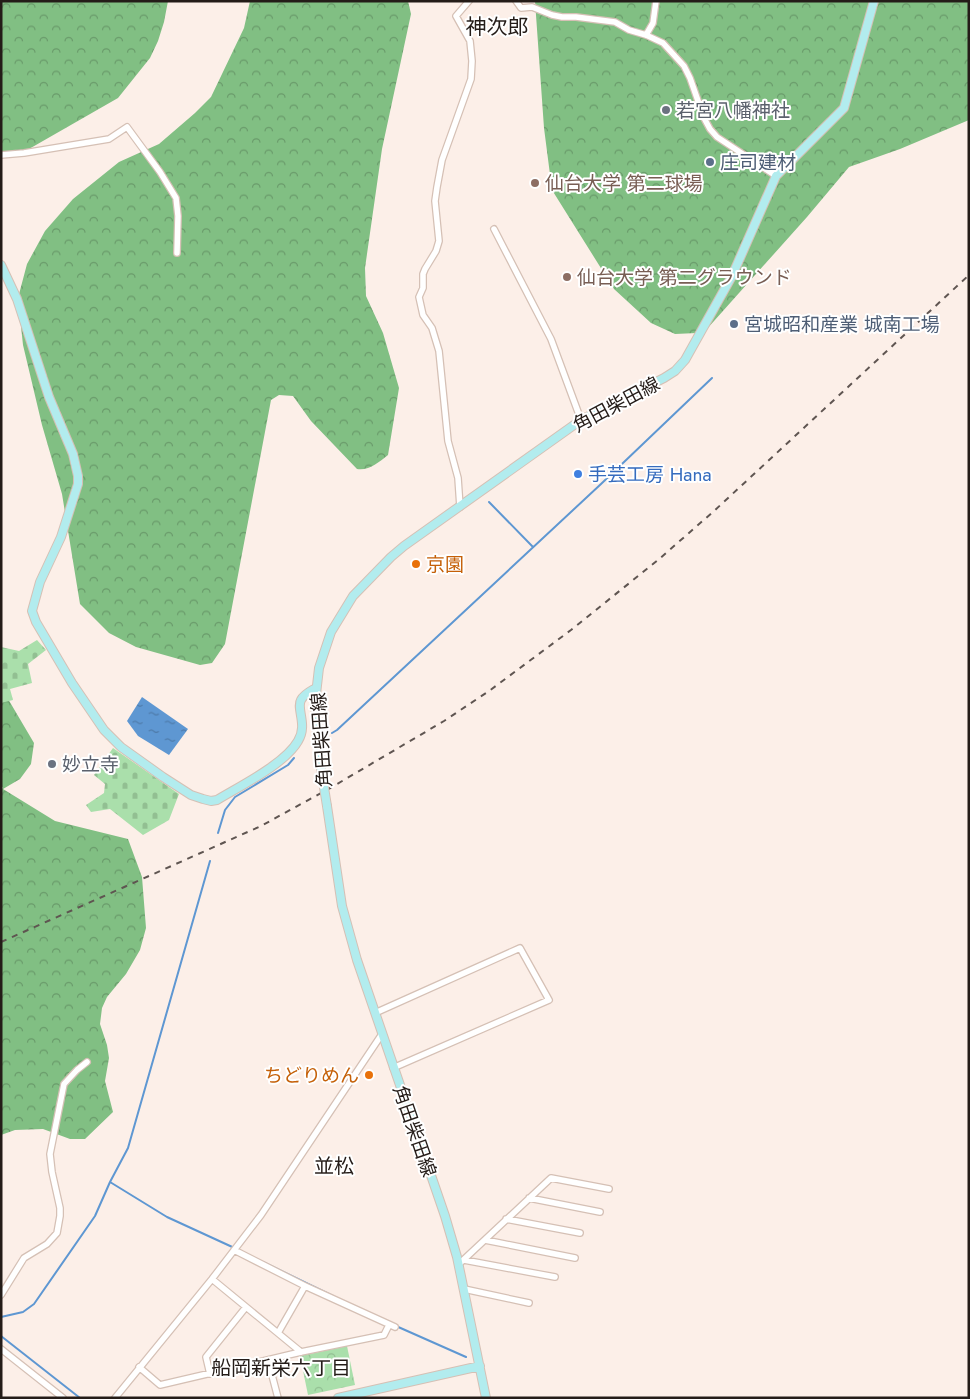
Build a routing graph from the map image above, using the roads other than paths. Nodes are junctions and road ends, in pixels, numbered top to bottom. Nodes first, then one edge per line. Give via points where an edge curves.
1 (468, 1) edge
2 (516, 1) edge
3 (656, 1) edge
4 (874, 1) edge
5 (646, 35) junction
6 (1, 154) edge
7 (776, 176) junction
8 (494, 229) dead end
9 (177, 253) dead end
10 (1, 265) edge
11 (581, 420) junction
12 (460, 507) junction
13 (316, 688) junction
14 (375, 1013) junction
15 (382, 1034) junction
16 (87, 1062) dead end
17 (394, 1068) junction
18 (609, 1189) dead end
19 (529, 1198) junction
20 (600, 1212) dead end
21 (506, 1220) junction
22 (580, 1233) dead end
23 (485, 1240) junction
24 (235, 1248) junction
25 (575, 1258) dead end
26 (461, 1262) junction
27 (555, 1277) dead end
28 (212, 1279) junction
29 (305, 1286) junction
30 (464, 1289) junction
31 (1, 1294) edge
32 (528, 1303) dead end
33 (246, 1307) junction
34 (278, 1333) junction
35 (1, 1349) edge
36 (301, 1352) junction
37 (268, 1360) junction
38 (480, 1366) junction
39 (139, 1367) junction
40 (210, 1374) junction
41 (362, 1392) junction
42 (63, 1398) edge
43 (115, 1398) edge
44 (278, 1398) edge
45 (338, 1398) edge
46 (369, 1398) edge
47 (486, 1398) edge

1 - 12 street via 456,16 470,41 470,79 442,160 435,202 439,241 423,274 419,297 423,315 432,328 439,351 448,442 458,478
2 - 5 street via 521,8 532,7 562,17 615,22
3 - 5 street via 653,23
4 - 7 main road, 角田柴田線 via 844,108
5 - 7 street via 663,43 684,66 704,118 717,137
6 - 9 street via 109,140 127,127 176,198
7 - 11 main road, 角田柴田線 via 732,276 685,360 664,378
8 - 11 street via 551,339
10 - 13 main road via 17,300 78,476 61,537 40,582 32,611 53,652 104,730 121,747 163,777 191,795 211,801 272,767 293,750 303,729 301,699
11 - 12 main road, 角田柴田線
12 - 13 main road, 角田柴田線 via 391,557 353,596 332,632 319,668
13 - 14 main road, 角田柴田線, bridge via 320,764 342,906
14 - 15 main road, 角田柴田線
14 - 17 street via 520,948 549,1000
15 - 17 main road, 角田柴田線
15 - 24 street via 261,1215
16 - 31 street via 64,1084 50,1154 60,1208 57,1233 47,1244 24,1258
17 - 26 main road, 角田柴田線
18 - 19 street via 551,1178
19 - 20 street
19 - 21 street
21 - 22 street
21 - 23 street
23 - 25 street
23 - 26 street
24 - 28 street
24 - 29 street
26 - 27 street
26 - 30 main road, 角田柴田線
28 - 33 street
28 - 39 street
29 - 34 street
29 - 36 street via 392,1326 384,1335
30 - 32 street
30 - 38 main road, 角田柴田線
33 - 34 street
33 - 40 street via 206,1357
34 - 36 street
35 - 42 street
36 - 37 street
37 - 40 street
37 - 44 street
38 - 41 main road
38 - 47 main road, 角田柴田線
39 - 40 street via 160,1385
39 - 43 street
41 - 45 main road
41 - 46 street

